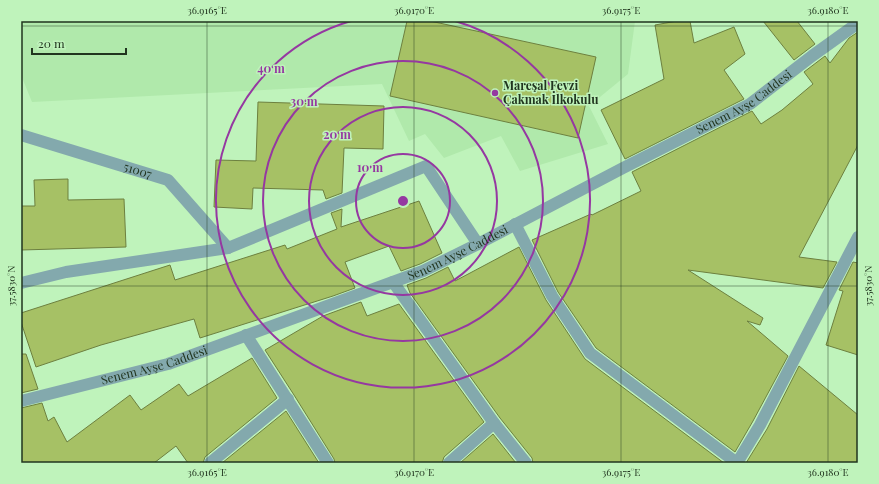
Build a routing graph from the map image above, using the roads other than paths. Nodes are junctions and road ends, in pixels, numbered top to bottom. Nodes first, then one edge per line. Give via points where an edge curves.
1 (858, 23) edge
2 (22, 134) edge
3 (515, 224) junction
4 (858, 237) edge
5 (478, 244) junction
6 (228, 248) junction
7 (21, 282) edge
8 (393, 282) junction
9 (246, 335) junction
10 (288, 399) junction
11 (21, 401) edge
12 (494, 423) junction
13 (210, 463) edge
14 (328, 463) edge
15 (449, 463) edge
16 (526, 463) edge
17 (737, 463) edge

1 - 3 street, Senem Ayşe Caddesi via 750,104
2 - 6 street, 51007 via 168,180
3 - 5 street, Senem Ayşe Caddesi
3 - 17 street via 552,296 590,353
4 - 17 street via 760,425
5 - 6 street via 426,166
5 - 8 street, Senem Ayşe Caddesi via 423,271
6 - 7 street via 66,272
8 - 9 street, Senem Ayşe Caddesi
8 - 12 street
9 - 10 street
9 - 11 street, Senem Ayşe Caddesi via 168,364
10 - 13 street
10 - 14 street
12 - 15 street
12 - 16 street

